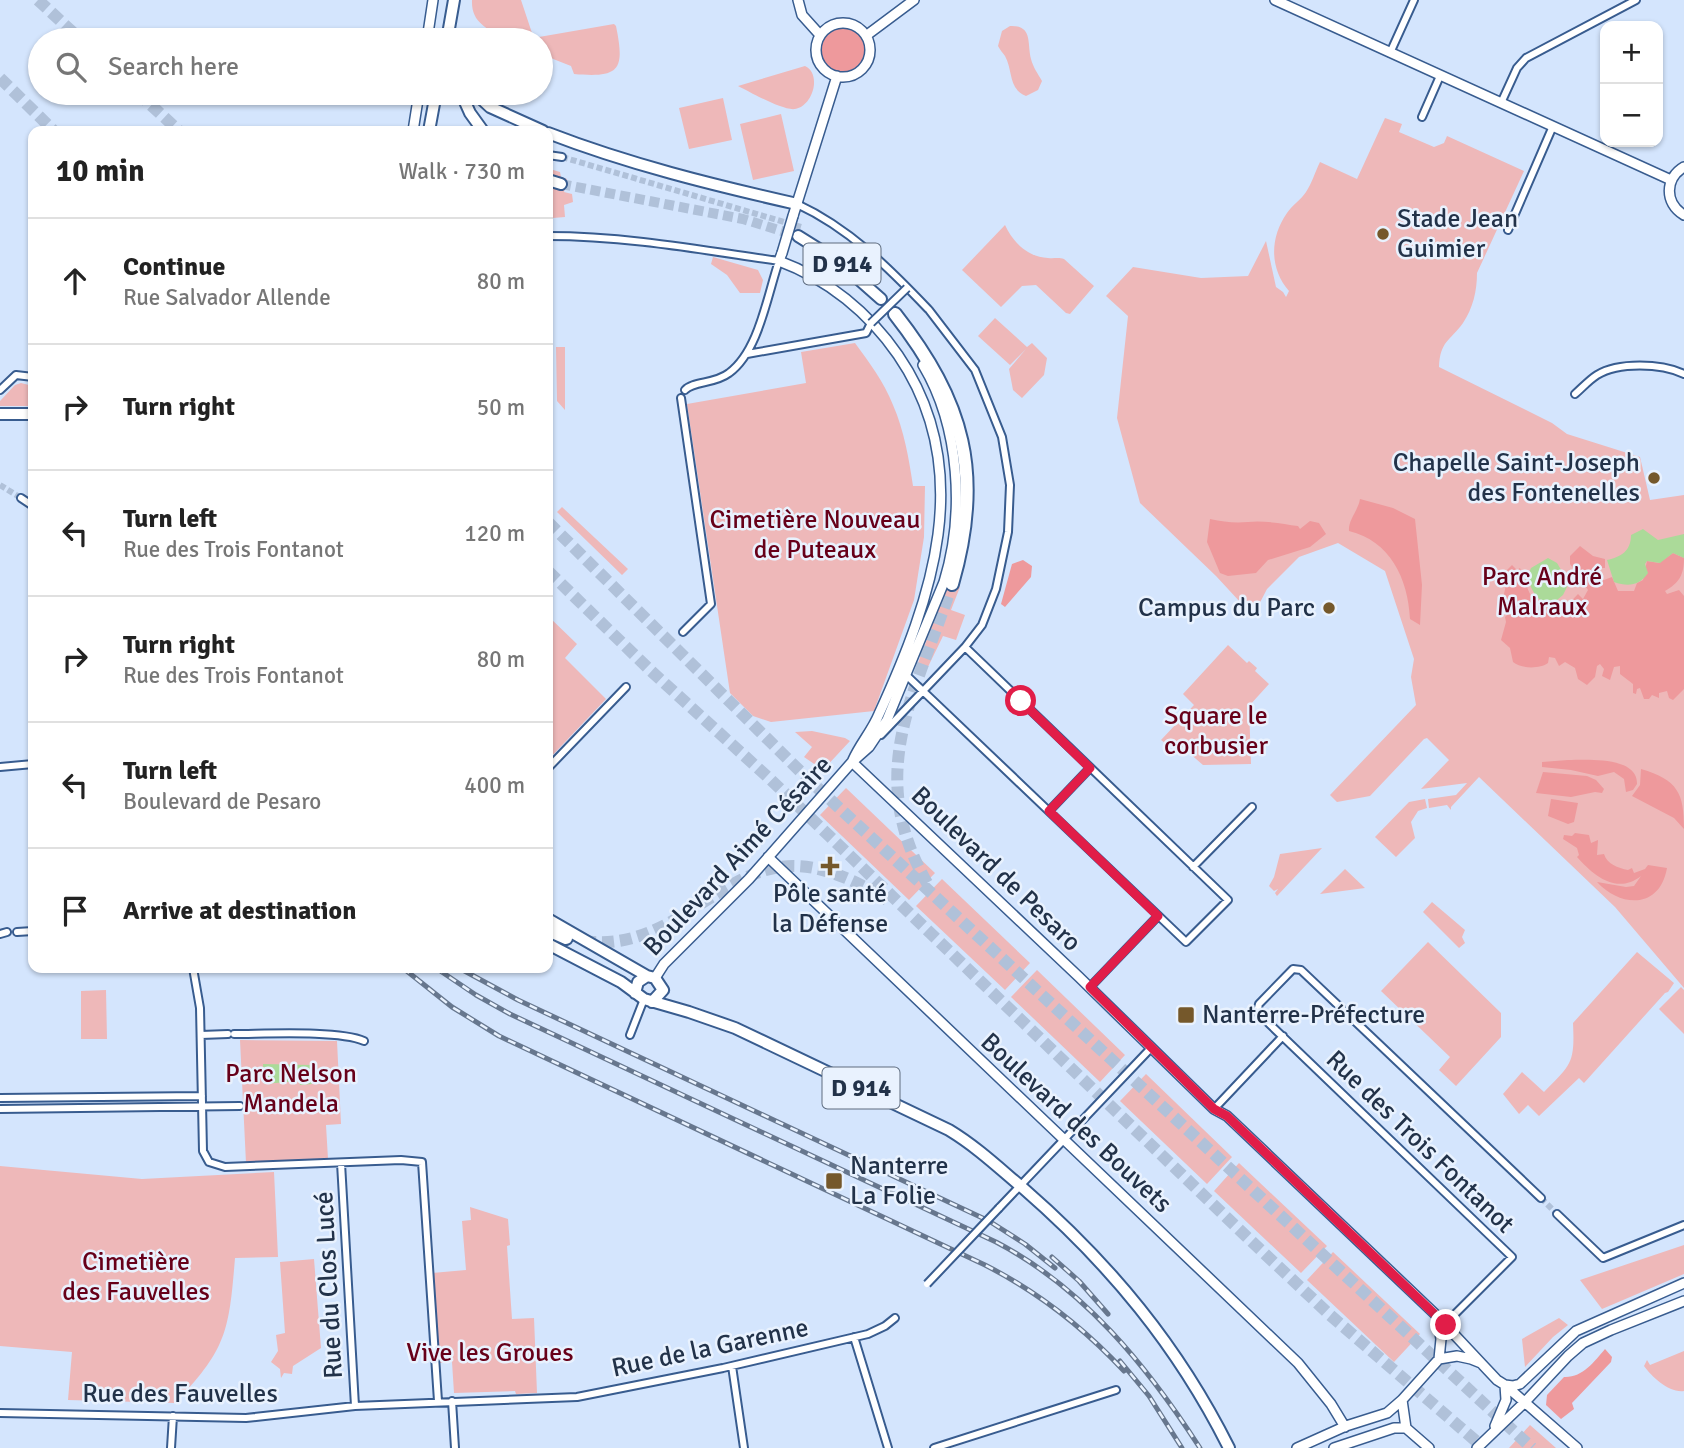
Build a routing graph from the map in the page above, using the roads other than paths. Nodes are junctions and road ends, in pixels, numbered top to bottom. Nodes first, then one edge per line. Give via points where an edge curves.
1 (433, 0) edge
2 (798, 0) edge
3 (914, 0) edge
4 (1275, 0) edge
5 (1413, 0) edge
6 (1636, 0) edge
7 (453, 4) edge
8 (429, 28) edge
9 (452, 28) edge
10 (867, 34) junction
11 (820, 35) junction
12 (1390, 53) junction
13 (836, 76) junction
14 (1440, 76) junction
15 (1501, 103) junction
16 (417, 105) edge
17 (434, 105) edge
18 (466, 105) edge
19 (488, 105) edge
20 (1422, 117) dead end
21 (414, 126) edge
22 (430, 126) edge
23 (479, 126) edge
24 (532, 126) edge
25 (1553, 126) junction
26 (553, 135) edge
27 (553, 156) edge
28 (562, 158) tunnel mouth
29 (1684, 167) edge
30 (1671, 180) junction
31 (553, 182) edge
32 (561, 184) tunnel mouth
33 (797, 204) junction
34 (1684, 215) edge
35 (1508, 230) dead end
36 (553, 236) edge
37 (798, 236) tunnel mouth
38 (780, 257) junction
39 (908, 288) junction
40 (881, 299) dead end
41 (893, 315) joint
42 (871, 323) junction
43 (747, 354) junction
44 (1684, 374) edge
45 (28, 376) edge
46 (0, 390) edge
47 (685, 390) dead end
48 (1575, 394) dead end
49 (681, 398) dead end
50 (6, 414) edge
51 (28, 414) edge
52 (21, 498) tunnel mouth
53 (28, 503) edge
54 (930, 580) junction
55 (952, 584) tunnel mouth
56 (935, 605) junction
57 (683, 632) dead end
58 (965, 647) junction
59 (902, 672) junction
60 (626, 687) dead end
61 (923, 691) junction
62 (869, 747) junction
63 (852, 762) junction
64 (553, 763) edge
65 (28, 765) edge
66 (0, 767) edge
67 (1090, 768) junction
68 (1252, 807) dead end
69 (1049, 811) junction
70 (768, 857) junction
71 (1193, 867) junction
72 (1158, 916) junction
73 (553, 922) edge
74 (28, 931) edge
75 (17, 932) dead end
76 (553, 932) edge
77 (566, 939) dead end
78 (553, 947) edge
79 (194, 973) edge
80 (651, 977) junction
81 (1090, 987) junction
82 (663, 990) junction
83 (644, 998) junction
84 (689, 1012) junction
85 (201, 1035) junction
86 (630, 1035) dead end
87 (1283, 1036) junction
88 (364, 1041) dead end
89 (1151, 1048) junction
90 (202, 1096) junction
91 (0, 1098) edge
92 (240, 1106) dead end
93 (202, 1107) junction
94 (0, 1109) edge
95 (1214, 1109) junction
96 (1064, 1140) junction
97 (343, 1163) junction
98 (1020, 1186) junction
99 (1541, 1198) tunnel mouth
100 (1557, 1214) tunnel mouth
101 (1684, 1226) edge
102 (1684, 1283) edge
103 (927, 1284) dead end
104 (1684, 1301) edge
105 (1608, 1316) junction
106 (895, 1318) dead end
107 (1443, 1326) junction
108 (1611, 1330) junction
109 (854, 1338) junction
110 (1439, 1359) junction
111 (1481, 1363) junction
112 (732, 1366) junction
113 (1505, 1385) junction
114 (1116, 1390) dead end
115 (438, 1401) junction
116 (452, 1401) junction
117 (1402, 1401) junction
118 (1525, 1402) junction
119 (357, 1406) junction
120 (0, 1413) edge
121 (173, 1416) junction
122 (1345, 1427) junction
123 (1406, 1428) junction
124 (1492, 1432) junction
125 (171, 1448) edge
126 (455, 1448) edge
127 (744, 1448) edge
128 (888, 1448) edge
129 (934, 1448) edge
130 (1228, 1448) edge
131 (1297, 1448) edge
132 (1334, 1448) edge
133 (1429, 1448) edge
134 (1477, 1448) edge
135 (1577, 1448) edge

1 - 8 street
2 - 11 street via 802,15
3 - 10 street
4 - 12 street
5 - 12 street
6 - 15 street via 1526,58
7 - 9 main road
10 - 11 street via 849,23 838,23
10 - 13 street via 867,63 850,76
11 - 13 street via 818,61
12 - 14 street
13 - 33 street
14 - 15 street
14 - 20 street
15 - 25 street
16 - 21 street
17 - 22 main road
18 - 23 main road
19 - 24 main road
25 - 30 street
25 - 35 street
26 - 33 main road via 652,168
27 - 28 street
29 - 30 street
30 - 34 street via 1670,200
31 - 32 main road
33 - 38 street, bridge
33 - 39 street via 853,238
36 - 38 street via 680,244
37 - 40 main road, D 914 via 838,261
38 - 42 street, Boulevard Aimé Césaire via 838,292
38 - 43 street
39 - 42 street, bridge
39 - 58 street via 975,370 1002,437 1007,464 1010,511 1002,565 986,617
41 - 55 highway via 926,355 942,384 963,446 966,514
41 - 56 street, Boulevard Aimé Césaire / D 914 via 926,370 954,452 954,541
42 - 43 street via 866,333
42 - 54 street, Boulevard Aimé Césaire via 909,373 937,448 941,513
43 - 47 street via 723,377
44 - 48 street via 1655,366 1627,366 1598,374
45 - 46 street via 16,375
49 - 57 street via 711,604
50 - 51 main road
52 - 53 street
54 - 56 street, Boulevard Aimé Césaire
54 - 59 street, Boulevard Aimé Césaire
56 - 59 street, Boulevard Aimé Césaire / D 914
58 - 61 street
58 - 67 street
59 - 61 street
59 - 62 street, Boulevard Aimé Césaire / D 914 via 887,720
59 - 63 street, Boulevard Aimé Césaire
60 - 64 street
61 - 62 street
61 - 69 street
62 - 63 street, Boulevard Aimé Césaire / D 914
63 - 70 street, Boulevard Aimé Césaire / D 914
63 - 81 street, Boulevard de Pesaro
65 - 66 street
67 - 69 street
67 - 71 street
68 - 71 street
69 - 72 street
70 - 80 street, Boulevard Aimé Césaire
70 - 96 street, Boulevard des Bouvets
71 - 72 street via 1228,900 1186,942
72 - 81 street
73 - 80 main road
74 - 75 street
76 - 77 highway
78 - 83 main road, D 914
79 - 85 street
80 - 82 main road
80 - 83 main road via 638,982
81 - 89 street, Boulevard de Pesaro
82 - 83 main road
82 - 84 main road, D 914
83 - 84 main road, D 914
83 - 86 street
84 - 98 main road, D 914 via 734,1028 948,1130 982,1151
85 - 88 street via 336,1036
85 - 90 street
87 - 95 street
87 - 99 street, Rue des Trois Fontanot via 1256,1007 1297,968
87 - 107 street, Rue des Trois Fontanot via 1512,1257
89 - 95 street, Boulevard de Pesaro
89 - 96 street
90 - 91 street
90 - 93 street
92 - 93 street
93 - 94 street
93 - 97 street via 203,1151 216,1166
95 - 107 street, Boulevard de Pesaro via 1227,1116
96 - 98 street
96 - 122 street, Boulevard des Bouvets via 1297,1363
97 - 115 street via 422,1162
97 - 119 street, Rue du Clos Lucé
98 - 103 street, bridge
98 - 130 main road, D 914 via 1085,1245 1131,1296 1174,1355
100 - 101 street via 1603,1258
102 - 105 street
104 - 108 street
105 - 108 street
105 - 113 street via 1570,1335 1520,1384
106 - 109 street, Rue de la Garenne
107 - 110 street
107 - 111 street, Boulevard de Pesaro
108 - 118 street via 1576,1349
109 - 112 street, Rue de la Garenne
109 - 128 street
110 - 111 street via 1457,1356
110 - 117 street
111 - 113 street, Boulevard de Pesaro
112 - 116 street, Rue de la Garenne via 577,1396
112 - 127 street
113 - 118 street, Boulevard de Pesaro
113 - 124 street via 1505,1407
114 - 129 street
115 - 116 street, Rue de la Garenne
115 - 119 street, Rue de la Garenne
116 - 126 street
117 - 122 street via 1382,1416
117 - 123 street
118 - 124 street
118 - 135 street, Boulevard de Pesaro
119 - 121 street, Rue des Fauvelles via 246,1418
120 - 121 street, Rue des Fauvelles
121 - 125 street
122 - 131 street
123 - 132 street
123 - 133 street
124 - 134 street

